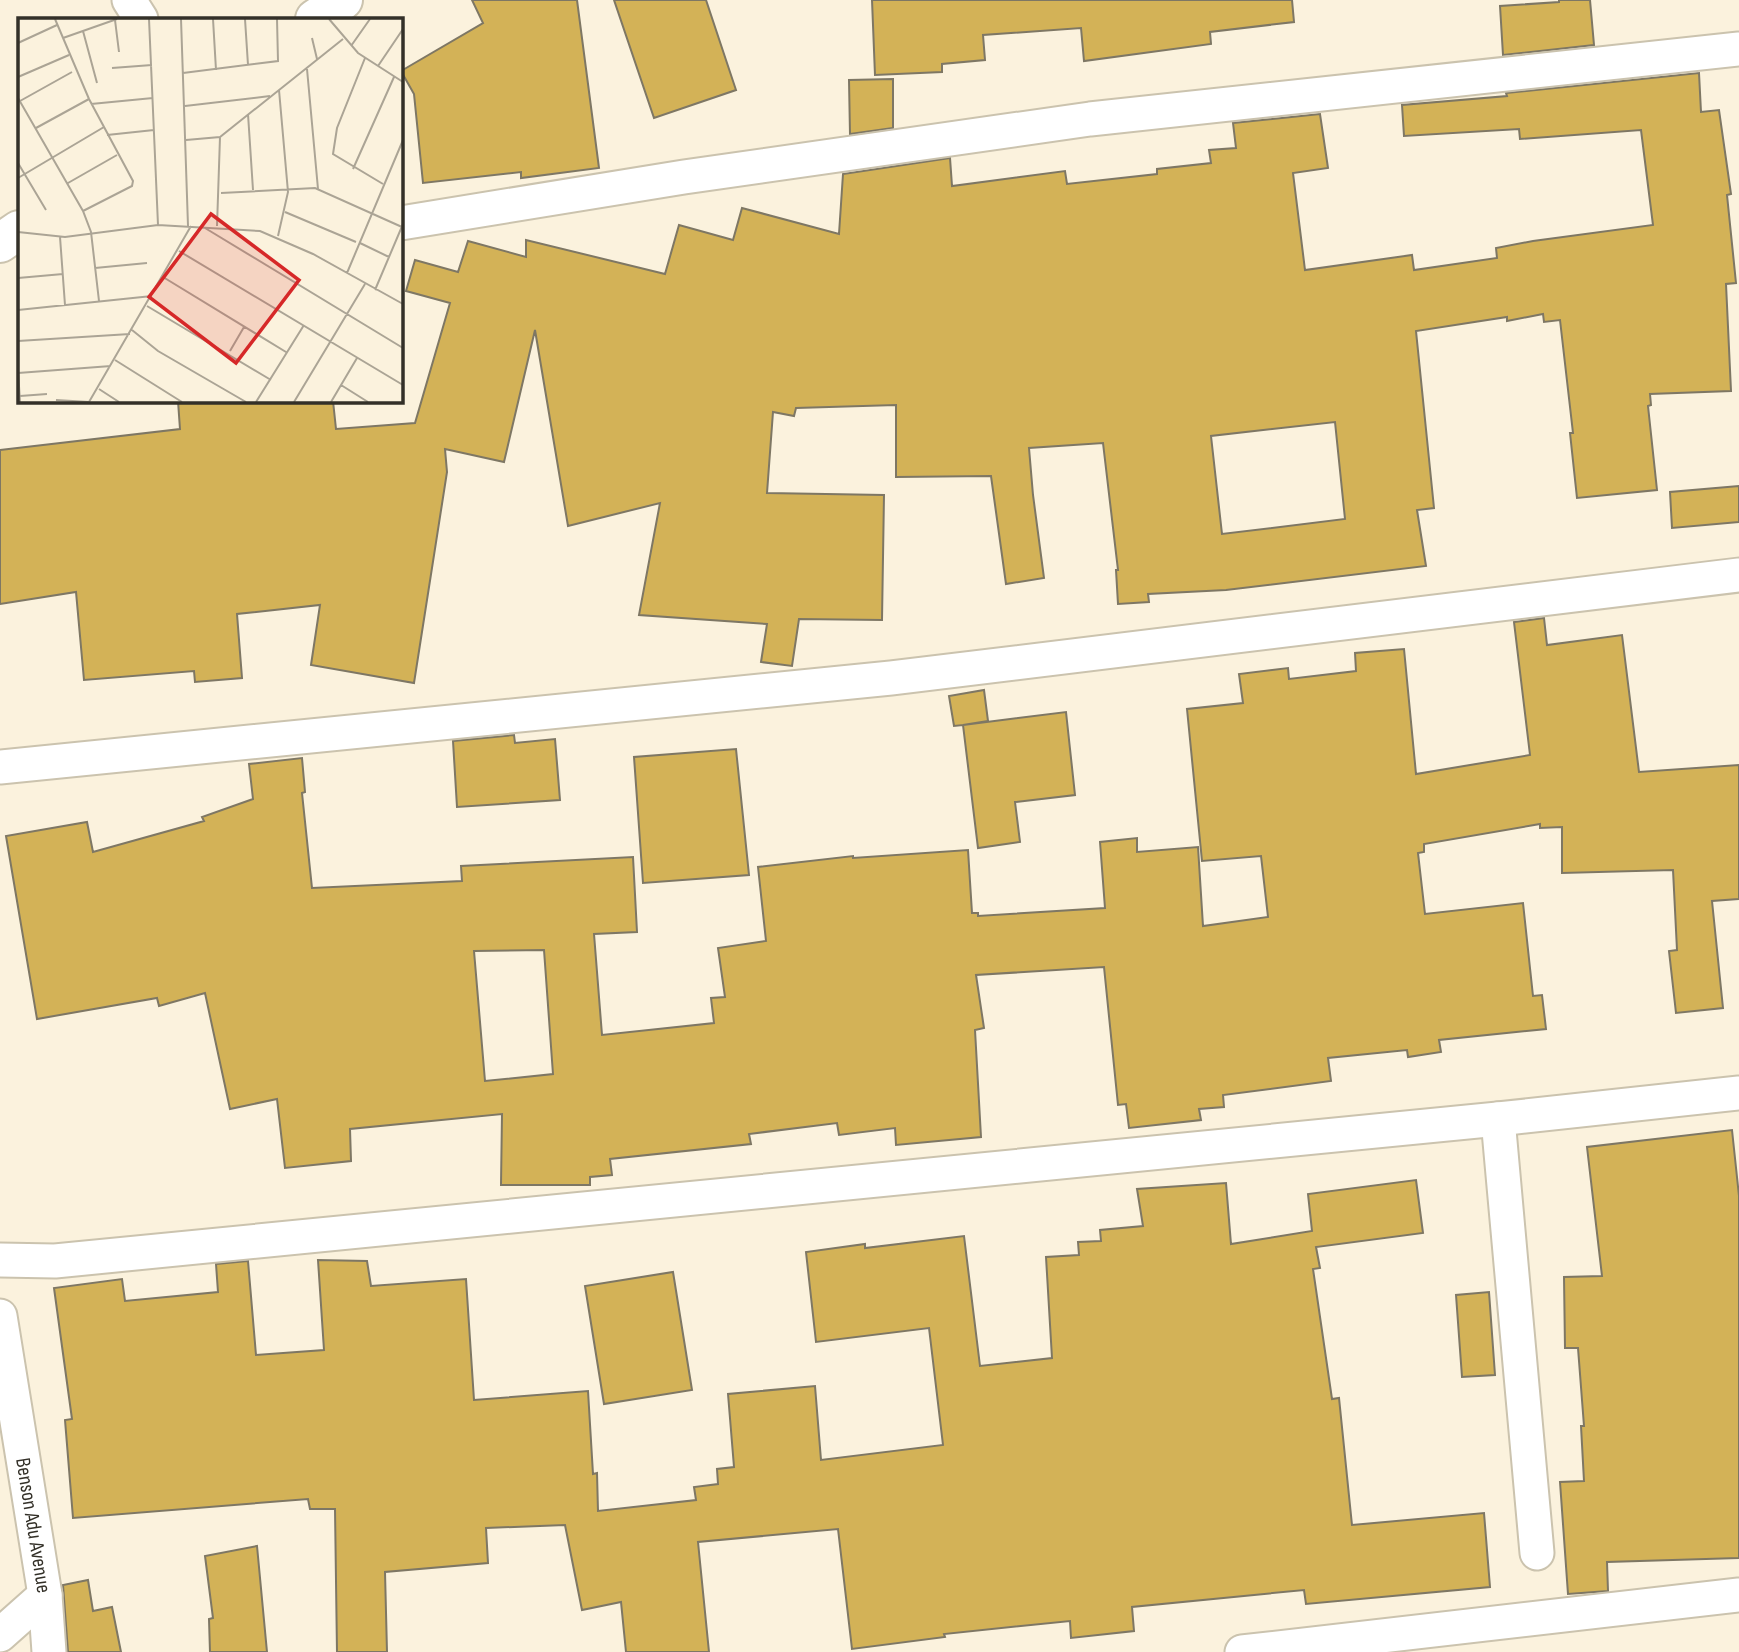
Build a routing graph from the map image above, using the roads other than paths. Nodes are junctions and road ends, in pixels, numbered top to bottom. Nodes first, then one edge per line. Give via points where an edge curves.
1 (129, 0) edge
2 (343, 0) edge
3 (140, 18) edge
4 (316, 18) edge
5 (1739, 49) edge
6 (402, 223) edge
7 (18, 231) edge
8 (0, 243) edge
9 (1739, 575) edge
10 (0, 767) edge
11 (1739, 1093) edge
12 (1498, 1119) junction
13 (0, 1260) edge
14 (0, 1316) edge
15 (1537, 1553) dead end
16 (45, 1595) junction
17 (1739, 1595) edge
18 (0, 1635) edge
19 (49, 1652) edge
20 (1242, 1652) edge

1 - 3 street
2 - 4 street
5 - 6 street via 1090,119
7 - 8 street
9 - 10 street via 891,678
11 - 12 street
12 - 13 street via 55,1261
12 - 15 street
14 - 16 street, Benson Adu Avenue
16 - 18 street
16 - 19 street, Benson Adu Avenue
17 - 20 street

